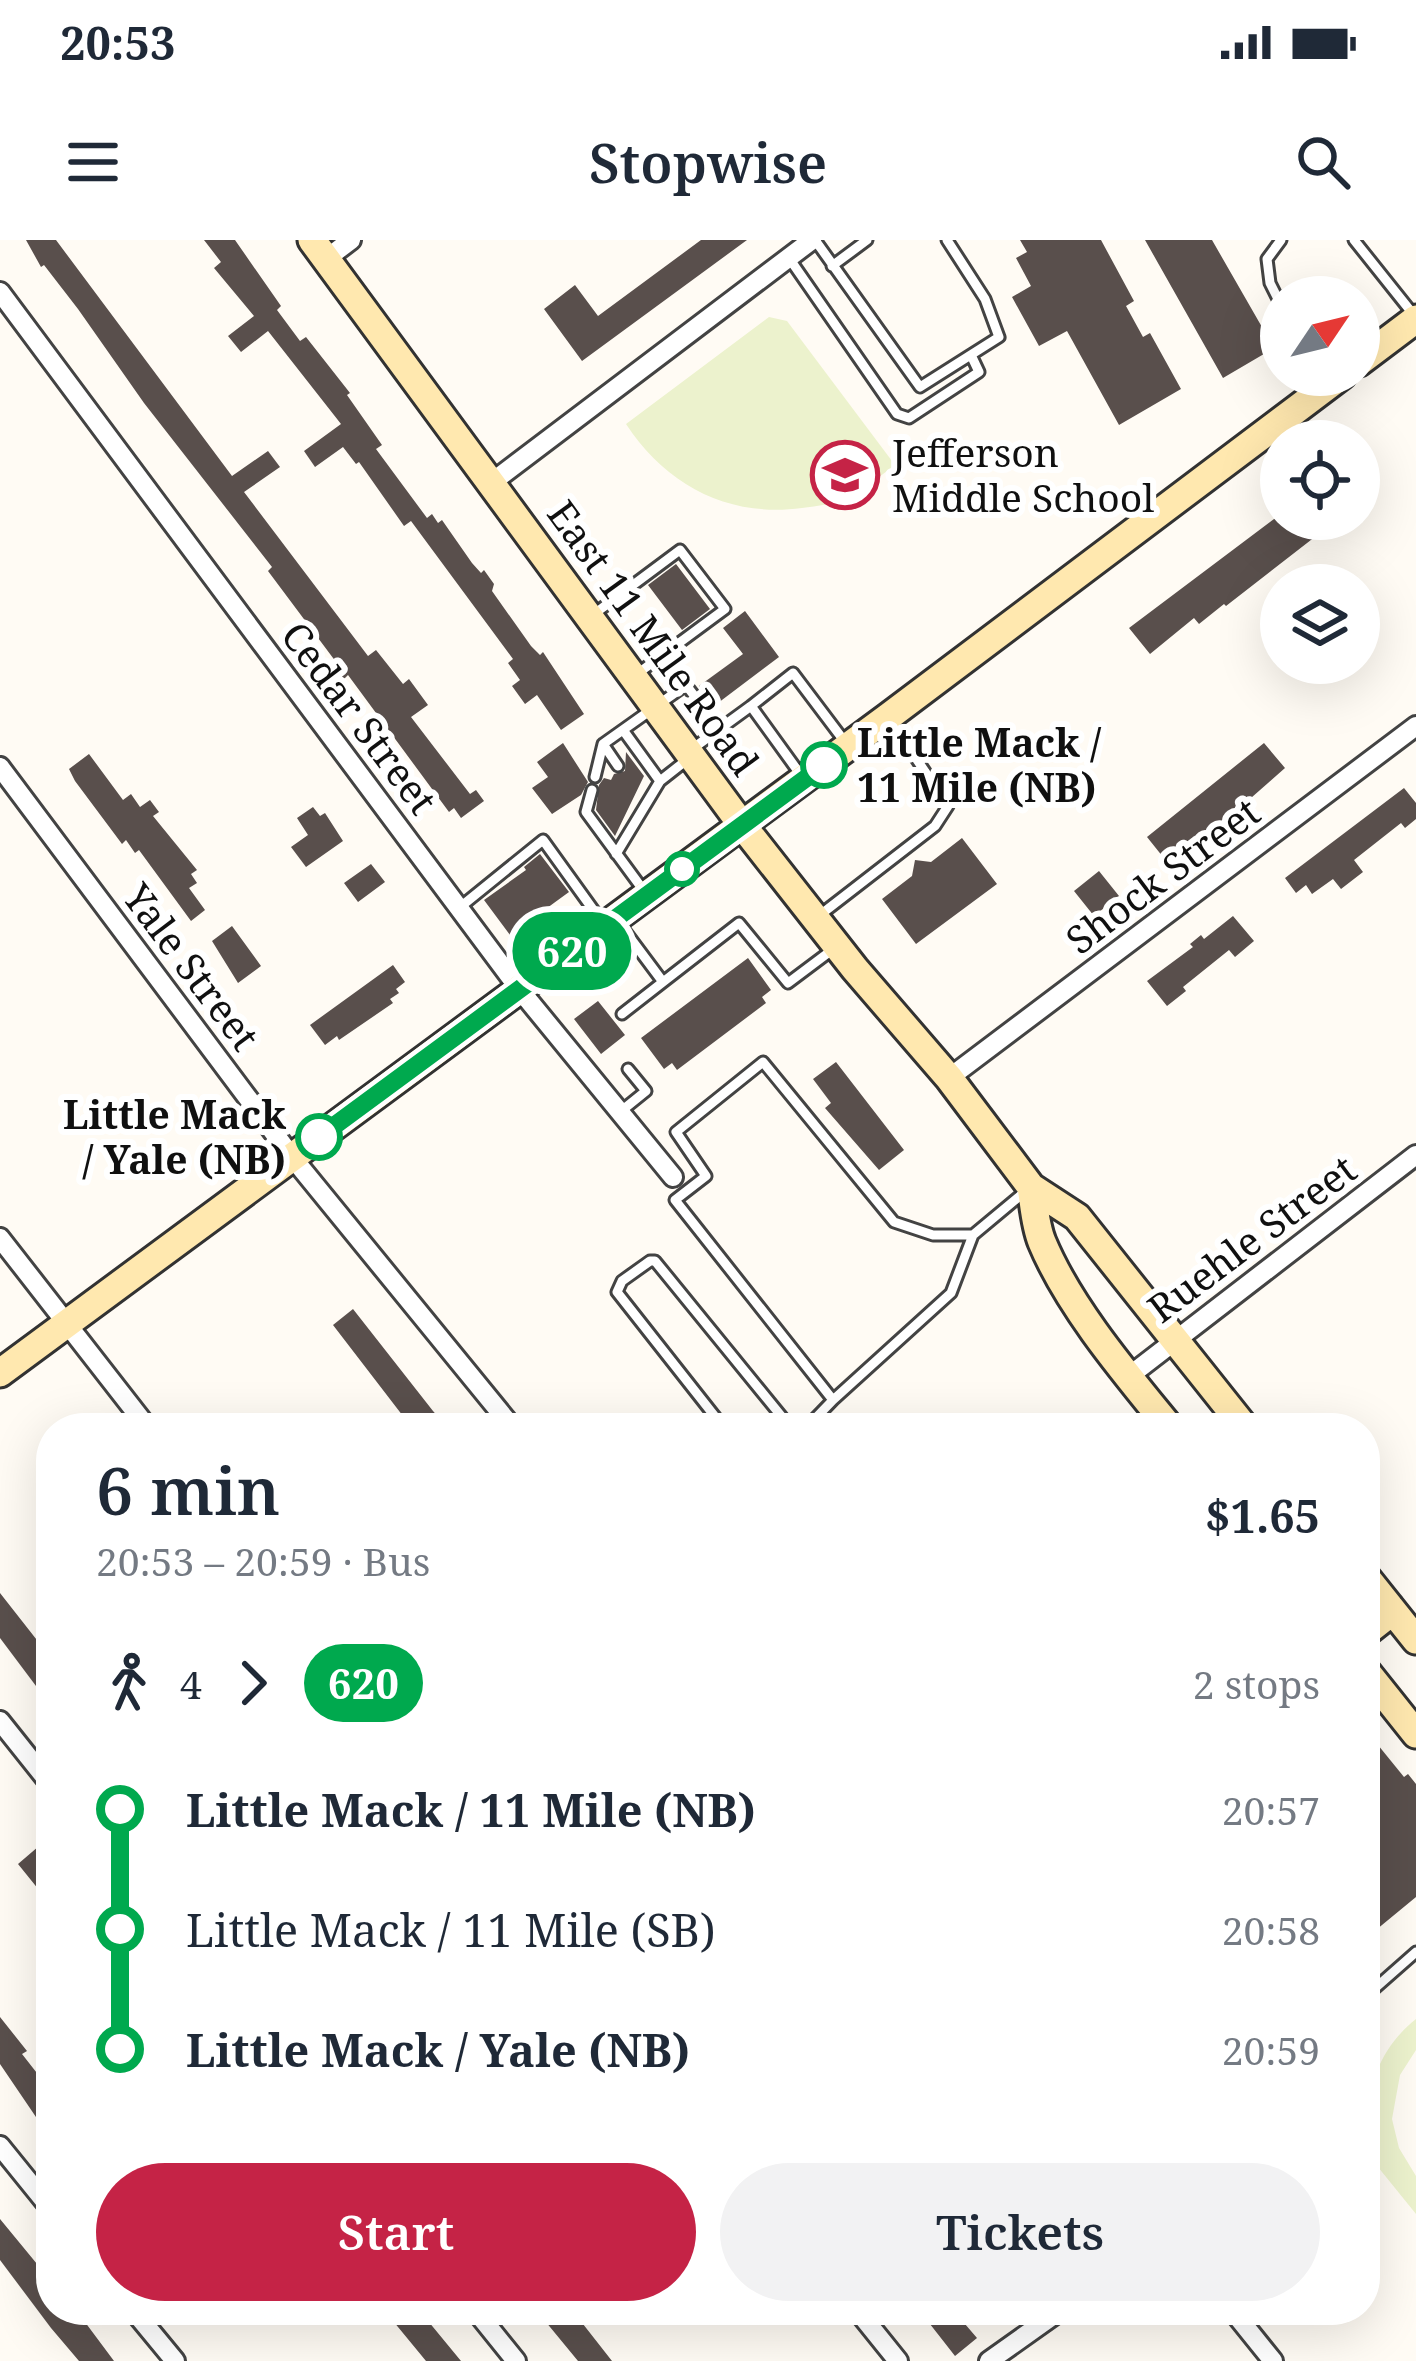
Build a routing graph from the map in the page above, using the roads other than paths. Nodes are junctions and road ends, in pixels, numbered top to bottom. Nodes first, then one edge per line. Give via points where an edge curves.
1 (351, 240) edge
2 (813, 240) edge
3 (867, 240) edge
4 (947, 240) edge
5 (1282, 240) edge
6 (1354, 240) edge
7 (319, 249) edge
8 (789, 258) junction
9 (832, 266) junction
10 (1269, 276) edge
11 (0, 292) edge
12 (1416, 318) edge
13 (1380, 345) edge
14 (971, 355) junction
15 (1313, 396) edge
16 (491, 482) junction
17 (589, 618) junction
18 (633, 677) junction
19 (751, 706) junction
20 (655, 707) junction
21 (888, 717) junction
22 (1416, 726) edge
23 (719, 728) junction
24 (623, 730) junction
25 (603, 744) junction
26 (848, 746) junction
27 (690, 754) junction
28 (618, 766) dead end
29 (0, 767) edge
30 (596, 777) dead end
31 (804, 779) junction
32 (660, 781) junction
33 (637, 791) dead end
34 (600, 800) dead end
35 (646, 804) junction
36 (742, 825) junction
37 (616, 854) junction
38 (647, 895) junction
39 (459, 908) junction
40 (816, 919) junction
41 (610, 922) junction
42 (838, 946) junction
43 (663, 982) junction
44 (520, 990) junction
45 (622, 1014) dead end
46 (628, 1069) dead end
47 (949, 1078) junction
48 (620, 1112) junction
49 (1416, 1155) edge
50 (292, 1156) junction
51 (679, 1185) junction
52 (1031, 1186) junction
53 (973, 1235) junction
54 (0, 1238) edge
55 (65, 1325) junction
56 (1173, 1340) junction
57 (0, 1373) edge
58 (1128, 1377) junction
59 (833, 1400) junction
60 (136, 1413) edge
61 (501, 1413) edge
62 (712, 1413) edge
63 (779, 1413) edge
64 (820, 1413) edge
65 (1158, 1413) edge
66 (1233, 1413) edge
67 (1380, 1595) edge
68 (1389, 1606) junction
69 (1380, 1621) edge
70 (1416, 1640) edge
71 (1380, 1689) edge
72 (0, 1721) edge
73 (1416, 1734) edge
74 (36, 1765) edge
75 (1416, 1952) edge
76 (1380, 1984) edge
77 (0, 2146) edge
78 (36, 2190) edge
79 (145, 2325) edge
80 (487, 2325) edge
81 (869, 2325) edge
82 (1039, 2325) edge
83 (1244, 2325) edge
84 (175, 2361) edge
85 (516, 2361) edge
86 (898, 2361) edge
87 (989, 2361) edge
88 (1273, 2361) edge

1 - 7 street
2 - 8 street
2 - 9 lane
3 - 9 lane
4 - 14 lane via 999,338
5 - 10 lane via 1267,260
6 - 12 lane
7 - 16 main road, East 11 Mile Road
8 - 14 lane via 897,414 909,418 980,372
8 - 16 street
9 - 14 lane via 920,387
11 - 39 street, Cedar Street
12 - 13 main road
15 - 21 main road
16 - 17 main road, East 11 Mile Road
17 - 18 main road, East 11 Mile Road
17 - 18 lane via 680,550 724,609
18 - 20 main road, East 11 Mile Road
19 - 23 lane
19 - 26 lane via 793,673
19 - 31 lane
20 - 23 lane via 686,685
20 - 24 lane
20 - 27 main road, East 11 Mile Road
21 - 26 main road
21 - 40 lane via 948,806 935,826
22 - 47 street, Shock Street
23 - 27 lane
24 - 25 lane
24 - 32 lane
25 - 28 lane
25 - 30 lane
26 - 31 main road
27 - 32 lane
27 - 36 main road, East 11 Mile Road
29 - 50 street, Yale Street
31 - 36 main road
32 - 35 lane
33 - 35 lane
34 - 37 lane via 592,790 586,812
35 - 37 lane
36 - 38 main road
36 - 40 main road, East 11 Mile Road
37 - 38 lane
38 - 41 main road
39 - 41 lane via 543,840
39 - 44 street, Cedar Street
40 - 42 main road, East 11 Mile Road
41 - 43 lane
41 - 44 main road
42 - 43 lane via 788,983 739,923
42 - 47 main road, East 11 Mile Road
43 - 45 lane
44 - 48 street, Cedar Street
44 - 50 main road
46 - 48 lane via 646,1090
47 - 52 main road, East 11 Mile Road
48 - 51 street, Cedar Street
49 - 56 street, Ruehle Street
50 - 55 main road
50 - 61 street, Yale Street
51 - 53 lane via 706,1176 676,1132 764,1061 894,1222 933,1235
51 - 59 lane via 675,1200
52 - 53 lane
52 - 56 main road, East 11 Mile Road via 1077,1217
52 - 58 main road, East 11 Mile Road via 1041,1240
53 - 59 lane via 951,1293
54 - 55 street
55 - 57 main road
55 - 60 street
56 - 58 street, Ruehle Street
56 - 66 main road, East 11 Mile Road
58 - 65 main road, East 11 Mile Road
59 - 64 lane
62 - 63 lane via 617,1292 650,1261
67 - 68 main road
68 - 69 main road
68 - 70 main road
71 - 73 main road
72 - 74 street
75 - 76 lane
77 - 78 street
79 - 84 street
80 - 85 street
81 - 86 street
82 - 87 street
83 - 88 street

